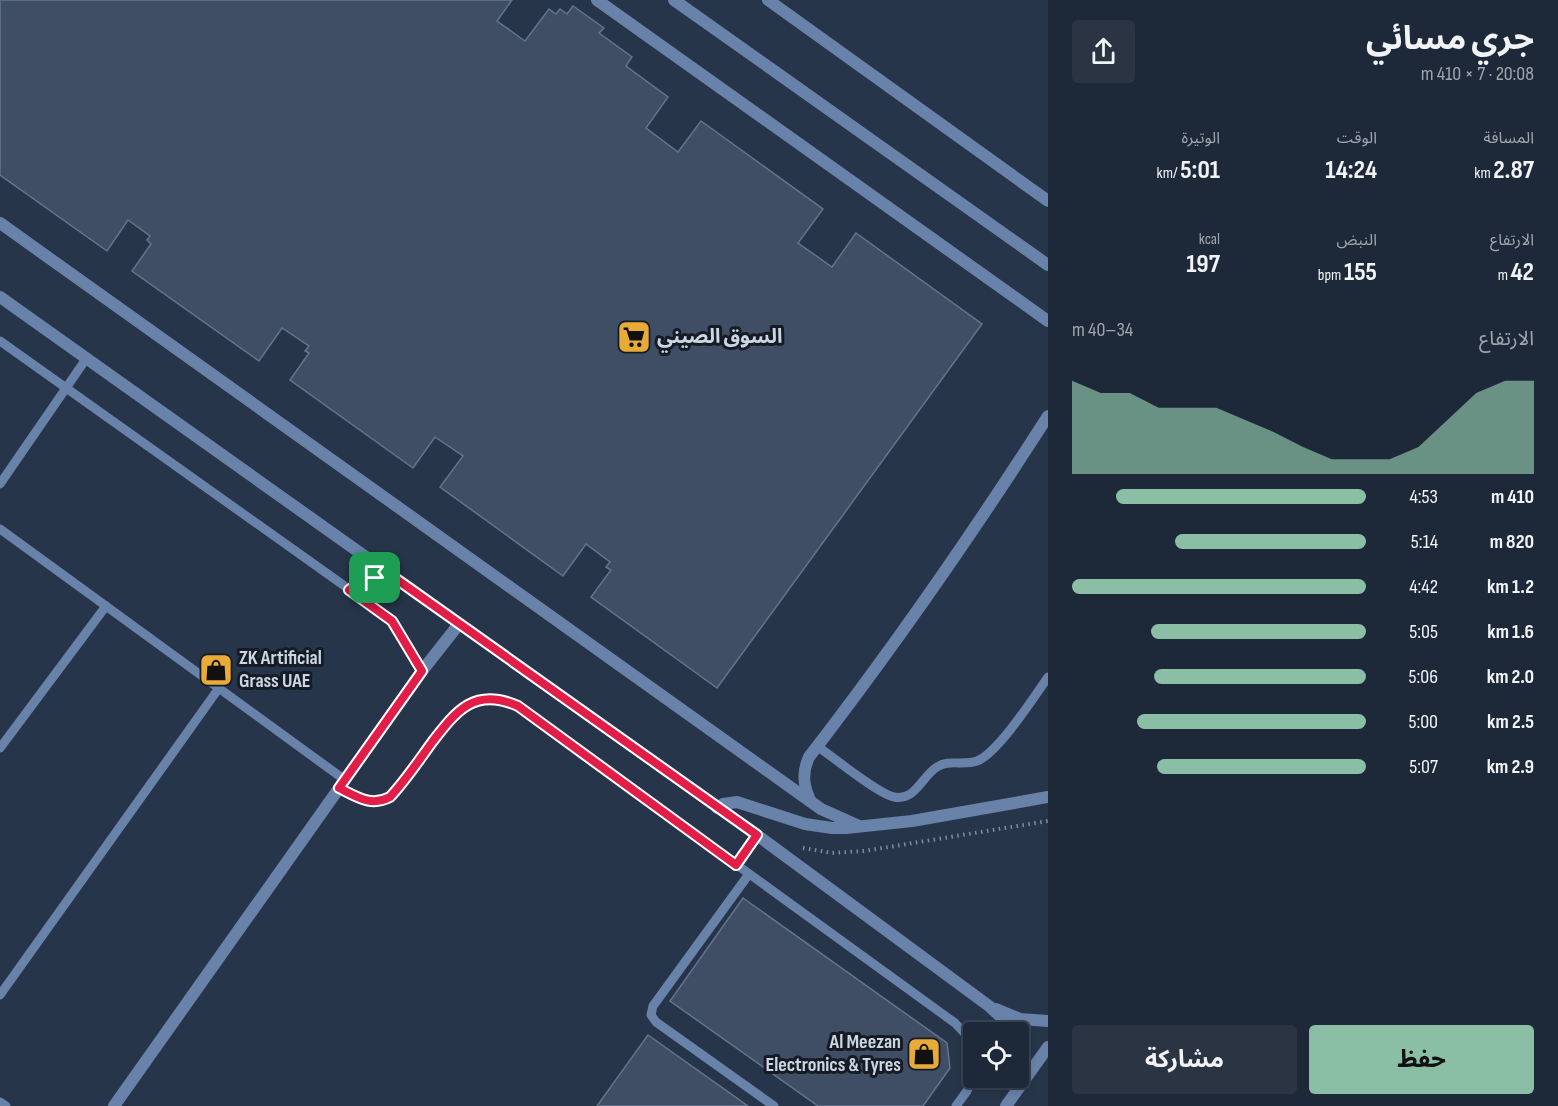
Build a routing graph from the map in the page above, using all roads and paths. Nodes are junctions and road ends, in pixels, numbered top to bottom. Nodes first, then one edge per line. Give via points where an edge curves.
1 (597, 0) edge
2 (674, 0) edge
3 (768, 0) edge
4 (1048, 201) edge
5 (0, 223) edge
6 (1048, 265) edge
7 (0, 297) edge
8 (1048, 321) edge
9 (0, 341) edge
10 (86, 359) junction
11 (67, 388) junction
12 (1048, 416) edge
13 (0, 484) edge
14 (0, 529) edge
15 (385, 571) junction
16 (349, 590) junction
17 (106, 606) junction
18 (459, 624) junction
19 (422, 671) junction
20 (1048, 677) edge
21 (219, 688) junction
22 (817, 746) junction
23 (0, 748) edge
24 (342, 784) junction
25 (1048, 797) edge
26 (810, 800) junction
27 (717, 808) junction
28 (1048, 821) edge
29 (859, 826) junction
30 (757, 835) junction
31 (800, 848) dead end
32 (736, 865) junction
33 (749, 874) junction
34 (2, 989) edge
35 (989, 1006) junction
36 (1048, 1021) edge
37 (1004, 1022) edge
38 (963, 1032) edge
39 (1048, 1047) edge
40 (968, 1088) edge
41 (1017, 1090) joint
42 (0, 1102) edge
43 (6, 1106) edge
44 (114, 1106) edge
45 (774, 1106) edge
46 (956, 1106) edge
47 (1006, 1106) edge

1 - 8 street
2 - 6 street
3 - 4 street
5 - 26 street
7 - 10 street
9 - 11 lane
10 - 11 lane
10 - 15 street
11 - 13 lane
11 - 16 lane
12 - 22 street via 987,511
14 - 17 lane
15 - 16 street
15 - 18 street
16 - 19 lane via 392,621
17 - 21 lane
17 - 23 lane
18 - 19 street
18 - 27 street
19 - 24 street
20 - 22 lane via 989,753 976,761 940,765 912,793 898,798
21 - 24 lane
21 - 34 lane
22 - 26 street via 804,774
24 - 32 lane via 368,802 390,797 458,710 477,701 497,699 518,706
24 - 44 street
25 - 29 street
26 - 29 street via 833,816
27 - 29 street via 737,802 805,824
27 - 30 street
28 - 31 path via 864,851 832,853
30 - 32 street
30 - 35 street
32 - 33 lane
33 - 38 lane
33 - 45 lane via 660,996 651,1015
35 - 36 street via 1020,1019
35 - 37 street
39 - 41 street
40 - 46 lane
41 - 47 street
42 - 43 lane

